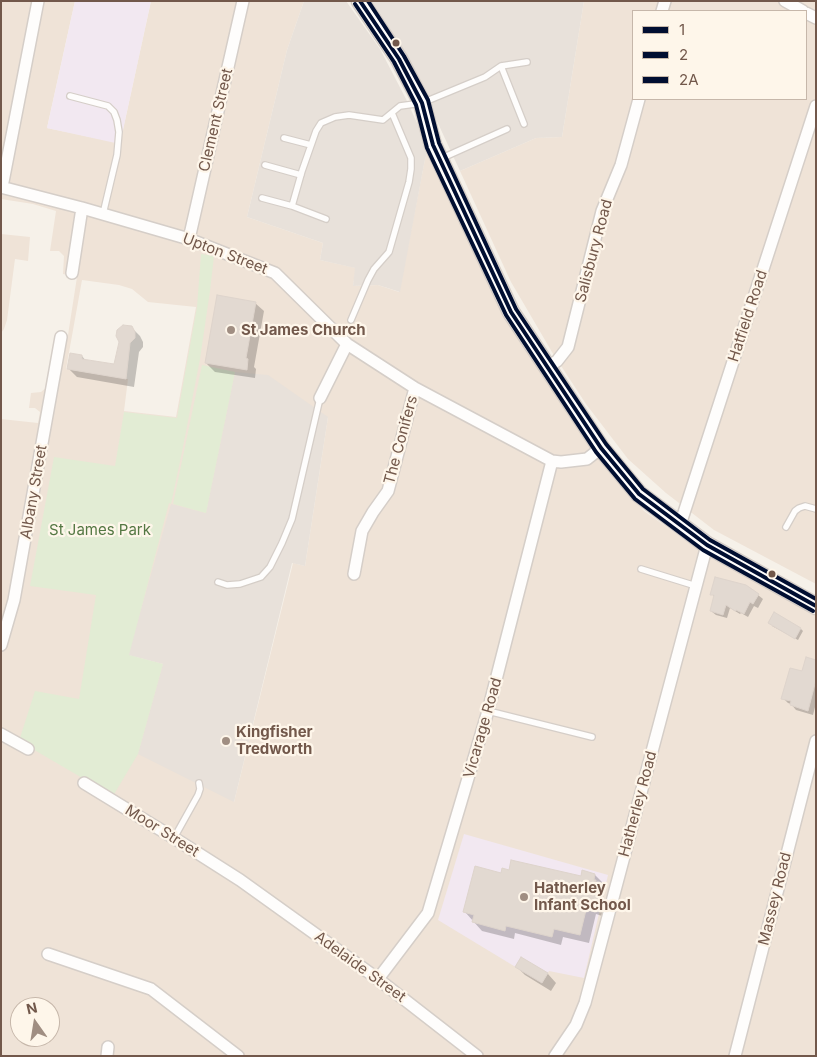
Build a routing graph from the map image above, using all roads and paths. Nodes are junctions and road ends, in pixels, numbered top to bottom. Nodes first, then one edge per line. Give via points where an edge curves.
1 (38, 1) edge
2 (244, 1) edge
3 (360, 1) edge
4 (785, 1) edge
5 (801, 10) edge
6 (527, 62) dead end
7 (501, 66) junction
8 (70, 96) dead end
9 (639, 100) edge
10 (422, 103) junction
11 (816, 106) edge
12 (392, 113) junction
13 (524, 124) dead end
14 (507, 129) dead end
15 (284, 138) dead end
16 (311, 145) junction
17 (440, 159) junction
18 (266, 165) dead end
19 (301, 175) junction
20 (2, 187) edge
21 (262, 198) dead end
22 (292, 206) junction
23 (82, 208) junction
24 (103, 214) junction
25 (326, 219) dead end
26 (189, 239) junction
27 (72, 273) dead end
28 (351, 320) dead end
29 (61, 337) dead end
30 (347, 344) junction
31 (547, 367) junction
32 (415, 388) junction
33 (320, 398) joint
34 (601, 448) junction
35 (552, 461) junction
36 (816, 509) edge
37 (680, 525) junction
38 (786, 528) dead end
39 (706, 545) junction
40 (641, 569) dead end
41 (354, 574) dead end
42 (218, 582) dead end
43 (696, 586) junction
44 (816, 606) edge
45 (1, 645) edge
46 (488, 711) junction
47 (1, 734) edge
48 (592, 737) dead end
49 (816, 741) edge
50 (28, 749) dead end
51 (84, 783) dead end
52 (199, 783) dead end
53 (174, 838) junction
54 (240, 880) joint
55 (48, 954) dead end
56 (378, 979) junction
57 (238, 1056) edge
58 (477, 1056) edge
59 (555, 1056) edge
60 (735, 1056) edge

1 - 20 street
2 - 26 street, Clement Street
3 - 10 main road via 399,59
4 - 5 street
6 - 7 lane
7 - 10 lane via 485,77
7 - 13 lane
8 - 24 lane via 108,106 117,120 117,155
9 - 31 street, Salisbury Road via 621,165 602,211 568,347 558,361
10 - 12 lane via 400,106
10 - 17 main road
11 - 37 street, Hatfield Road
12 - 16 lane via 383,120 349,115 327,119 316,131
12 - 28 lane via 408,149 409,182 390,252 374,269
14 - 17 lane
15 - 16 lane
16 - 19 lane
17 - 31 main road via 511,312
18 - 19 lane
19 - 22 lane
20 - 23 street, Upton Street
21 - 22 lane
22 - 25 lane
23 - 24 street, Upton Street
23 - 27 street
24 - 26 street, Upton Street
26 - 30 street, Upton Street via 275,273
29 - 45 street, Albany Street via 14,600
30 - 32 street, Upton Street
30 - 33 street
31 - 34 main road
32 - 35 street, Upton Street
32 - 41 street, The Conifers via 388,491 362,531
33 - 42 lane via 292,519 270,567 261,577 240,584
34 - 35 street, Upton Street via 587,459
34 - 37 main road via 639,494
35 - 46 street, Vicarage Road
36 - 38 lane via 799,508
37 - 39 main road
39 - 43 street, Hatherley Road
39 - 44 main road
40 - 43 lane
43 - 59 street, Hatherley Road via 585,1003 576,1025
46 - 48 lane
46 - 56 street, Vicarage Road via 428,913
47 - 50 street
49 - 60 street, Massey Road
51 - 53 street, Moor Street
52 - 53 lane via 198,795
53 - 54 street, Moor Street
54 - 56 street, Adelaide Street
55 - 57 street via 151,989
56 - 58 street, Adelaide Street

